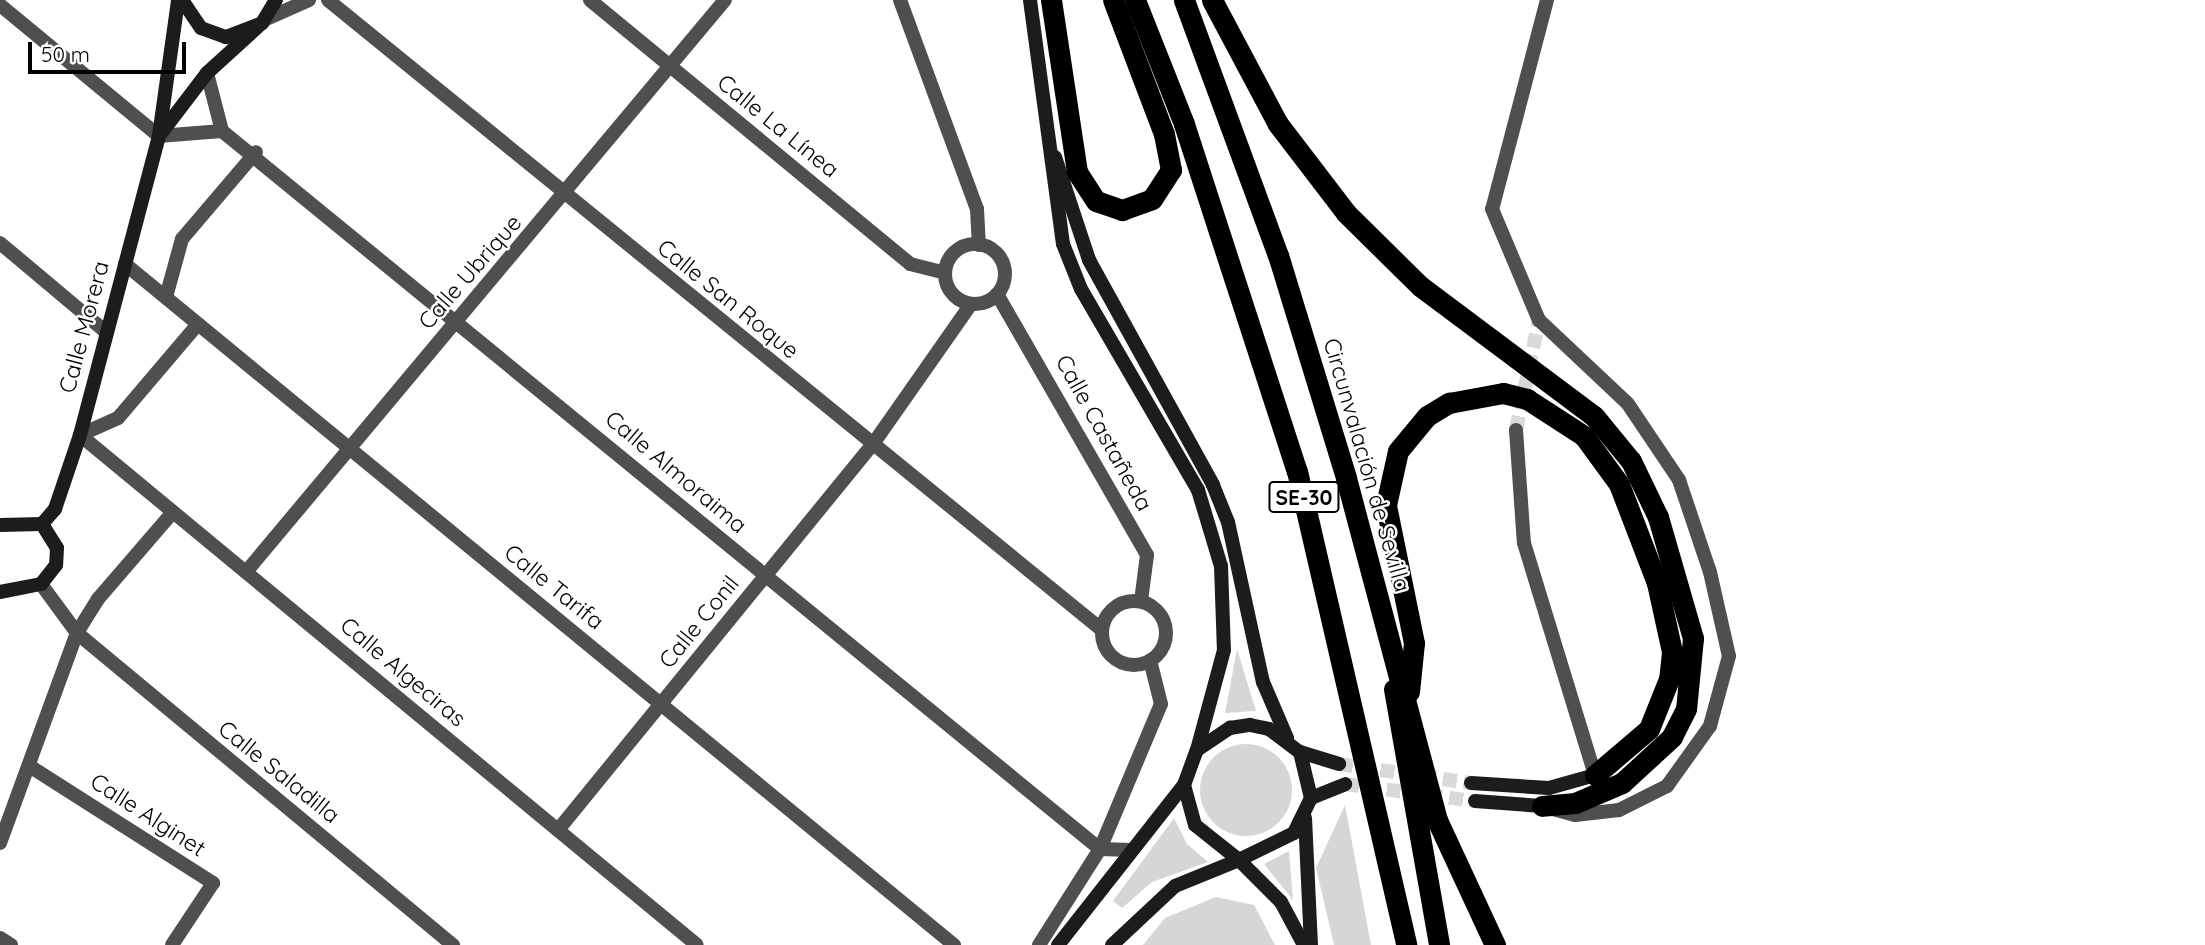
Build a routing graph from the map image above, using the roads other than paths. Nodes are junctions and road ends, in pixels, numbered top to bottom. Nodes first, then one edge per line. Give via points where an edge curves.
1 (180, 0) edge
2 (276, 0) edge
3 (309, 0) edge
4 (328, 0) edge
5 (590, 0) edge
6 (725, 0) edge
7 (900, 0) edge
8 (1030, 0) edge
9 (1051, 0) edge
10 (1113, 0) edge
11 (1135, 0) edge
12 (1184, 0) edge
13 (1212, 0) edge
14 (1547, 0) edge
15 (0, 5) edge
16 (264, 21) junction
17 (671, 67) junction
18 (207, 73) junction
19 (222, 131) junction
20 (159, 136) junction
21 (1051, 146) junction
22 (256, 152) junction
23 (565, 197) junction
24 (0, 243) edge
25 (979, 244) junction
26 (125, 264) junction
27 (945, 273) junction
28 (997, 294) junction
29 (166, 297) junction
30 (971, 304) junction
31 (458, 320) junction
32 (198, 324) junction
33 (105, 331) junction
34 (1516, 430) tunnel mouth
35 (79, 435) junction
36 (873, 444) junction
37 (350, 448) junction
38 (173, 512) junction
39 (42, 524) junction
40 (0, 525) edge
41 (246, 572) junction
42 (766, 576) junction
43 (41, 584) junction
44 (0, 592) edge
45 (1141, 601) junction
46 (1102, 630) junction
47 (77, 633) junction
48 (1394, 657) junction
49 (1150, 660) junction
50 (661, 704) junction
51 (1408, 708) junction
52 (1287, 738) junction
53 (1197, 750) junction
54 (1300, 752) junction
55 (1339, 764) tunnel mouth
56 (31, 767) junction
57 (1595, 775) junction
58 (1471, 783) tunnel mouth
59 (1345, 784) tunnel mouth
60 (1184, 786) junction
61 (1311, 798) junction
62 (1475, 801) tunnel mouth
63 (1542, 806) junction
64 (1305, 818) junction
65 (558, 830) junction
66 (0, 843) edge
67 (1100, 849) junction
68 (1132, 850) junction
69 (1240, 860) junction
70 (1393, 879) junction
71 (0, 938) edge
72 (11, 945) edge
73 (172, 945) edge
74 (453, 945) edge
75 (697, 945) edge
76 (954, 945) edge
77 (1039, 945) edge
78 (1058, 945) edge
79 (1112, 945) edge
80 (1304, 945) edge
81 (1311, 945) edge
82 (1393, 945) edge
83 (1406, 945) edge
84 (1439, 945) edge
85 (1494, 945) edge

1 - 16 main road via 192,19 213,34 239,36
1 - 20 main road, Calle Morera
2 - 16 main road, Calle Morera
3 - 16 street
4 - 23 street, Calle San Roque
5 - 17 street, Calle La Línea
6 - 17 street, Calle Ubrique
7 - 25 street via 977,209
8 - 21 main road
9 - 10 highway via 1077,172 1096,201 1122,210 1152,199 1171,170 1164,134
11 - 70 highway, SE-30 via 1268,372 1323,565
12 - 48 highway, Circunvalación de Sevilla / SE-30 via 1278,256
13 - 63 highway via 1247,73 1310,170 1388,258 1553,380 1613,436 1644,485 1683,593 1693,675 1672,737 1644,766 1599,796
14 - 63 street via 1492,209 1539,320 1628,404 1679,480 1710,572 1729,656 1710,726 1667,786 1599,813 1575,815
15 - 20 street
16 - 18 main road, Calle Morera
17 - 23 street, Calle Ubrique
17 - 27 street, Calle La Línea via 910,264
18 - 19 street
18 - 20 main road, Calle Morera
19 - 20 street
19 - 22 street, Calle Almoraima
20 - 26 main road, Calle Morera
21 - 52 main road via 1089,260 1213,485 1228,523 1263,682
21 - 53 main road via 1051,187 1076,278 1180,453 1221,566 1224,650
22 - 29 street via 181,239
22 - 31 street, Calle Almoraima
23 - 31 street, Calle Ubrique
23 - 36 street, Calle San Roque
24 - 33 street
25 - 27 street via 952,254
25 - 28 street via 1003,262 1004,282
26 - 29 street, Calle Tarifa
26 - 33 main road, Calle Morera
27 - 30 street via 950,292
28 - 30 street
28 - 45 street, Calle Castañeda via 1147,555
29 - 32 street, Calle Tarifa
30 - 36 street, Calle Conil
31 - 37 street, Calle Ubrique
31 - 42 street, Calle Almoraima
32 - 35 street via 118,418
32 - 37 street, Calle Tarifa
33 - 35 main road, Calle Morera
34 - 57 street via 1524,543
35 - 38 street, Calle Algeciras
35 - 39 main road, Calle Morera via 55,509
36 - 42 street, Calle Conil
36 - 46 street, Calle San Roque
37 - 41 street, Calle Ubrique
37 - 50 street, Calle Tarifa
38 - 41 street, Calle Algeciras
38 - 47 street via 97,599
39 - 40 main road
39 - 43 main road via 57,548 56,565
41 - 65 street, Calle Algeciras
42 - 50 street, Calle Conil
42 - 67 street, Calle Almoraima
43 - 44 main road
43 - 47 street, Calle Saladilla
45 - 46 street via 1119,604
45 - 49 street via 1158,612 1166,631
46 - 49 street via 1114,658 1134,665
47 - 56 street
47 - 74 street, Calle Saladilla
48 - 51 highway, Circunvalación de Sevilla / SE-30
48 - 84 highway via 1395,718
49 - 67 street via 1161,704
50 - 65 street, Calle Conil
50 - 76 street, Calle Tarifa
51 - 57 highway via 1414,643 1390,542 1391,476 1408,433 1427,416 1472,396 1503,393 1547,408 1584,436 1619,484 1657,583 1672,652 1666,690 1649,729
51 - 85 highway, Circunvalación de Sevilla / SE-30 via 1449,855
52 - 53 main road via 1240,726
52 - 54 main road
53 - 60 main road
54 - 55 main road
54 - 61 main road
56 - 66 street
56 - 73 street, Calle Alginet via 213,883
57 - 58 main road via 1549,788
59 - 61 main road
60 - 68 main road
60 - 69 main road via 1195,825
61 - 64 main road
62 - 63 main road
64 - 69 main road via 1279,844
64 - 81 main road
65 - 75 street, Calle Algeciras
67 - 68 street
67 - 77 street
68 - 78 main road
69 - 79 main road via 1175,886
69 - 80 main road via 1281,902
70 - 82 highway
70 - 83 highway, SE-30
71 - 72 street

